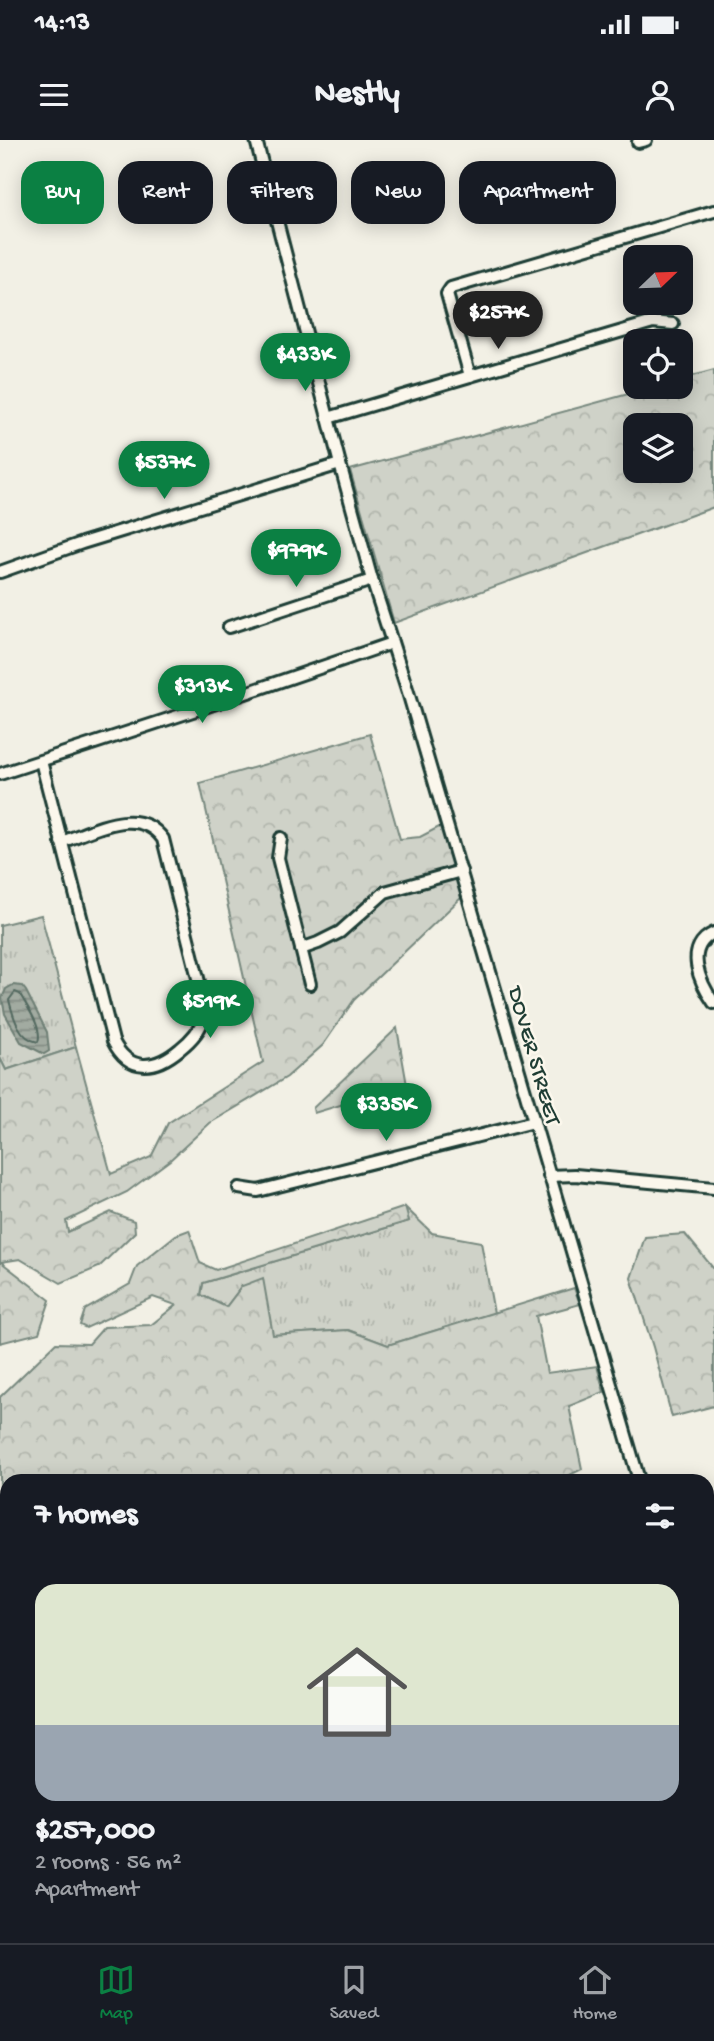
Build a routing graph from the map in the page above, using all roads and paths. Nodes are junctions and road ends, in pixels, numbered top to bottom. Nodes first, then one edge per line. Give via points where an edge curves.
1 (256, 140) edge
2 (714, 211) edge
3 (673, 324) dead end
4 (470, 376) junction
5 (328, 418) junction
6 (340, 464) junction
7 (0, 572) edge
8 (372, 580) junction
9 (229, 627) dead end
10 (392, 643) junction
11 (41, 761) junction
12 (0, 774) edge
13 (281, 838) dead end
14 (61, 842) junction
15 (461, 871) junction
16 (714, 933) edge
17 (301, 949) junction
18 (310, 984) dead end
19 (714, 1003) edge
20 (534, 1122) junction
21 (549, 1176) junction
22 (239, 1188) dead end
23 (714, 1188) edge
24 (637, 1474) edge

1 - 5 street, DOVER STREET
2 - 4 street via 448,290
3 - 4 street via 653,322
4 - 5 street
5 - 6 street, DOVER STREET
6 - 7 street
6 - 8 street, DOVER STREET
8 - 9 street
8 - 10 street, DOVER STREET
10 - 11 street
10 - 15 street, DOVER STREET
11 - 12 street
11 - 14 street
13 - 17 street via 278,858
14 - 14 street via 113,1041 126,1059 137,1065 166,1061 199,1029 204,1002 163,839 147,824 125,821
15 - 17 street via 385,892 340,932
15 - 20 street, DOVER STREET
16 - 19 street via 699,947 695,961
17 - 18 street
20 - 21 street, DOVER STREET
20 - 22 street via 258,1191
21 - 23 street
21 - 24 street, DOVER STREET

